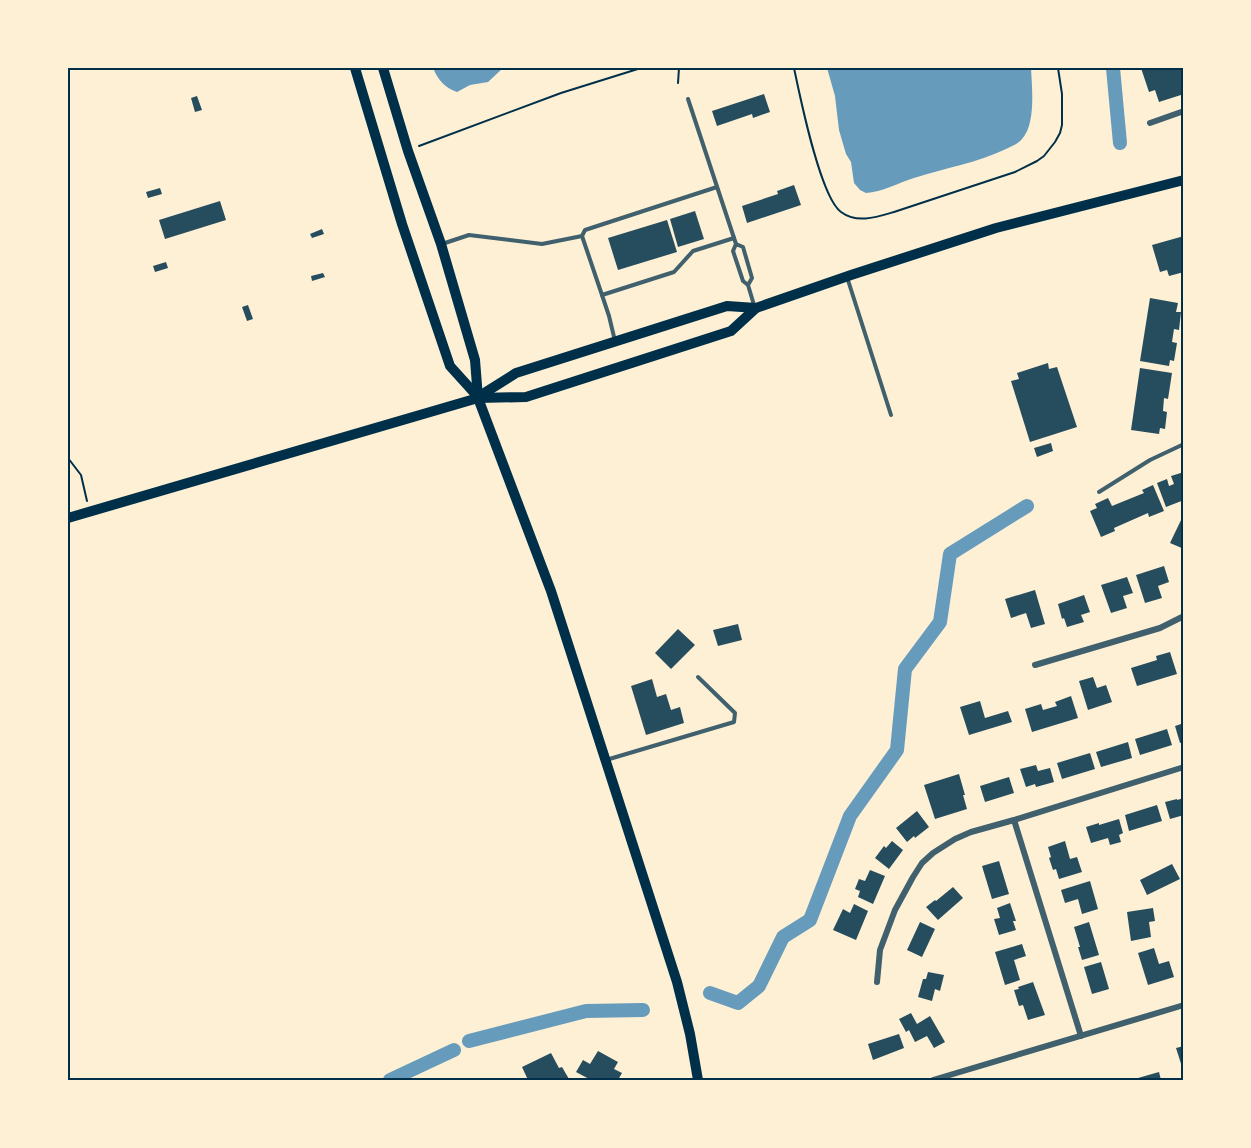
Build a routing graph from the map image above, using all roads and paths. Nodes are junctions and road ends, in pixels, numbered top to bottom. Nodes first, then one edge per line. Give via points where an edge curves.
1 (355, 68) edge
2 (383, 68) edge
3 (641, 68) edge
4 (679, 68) edge
5 (794, 68) edge
6 (1058, 68) edge
7 (678, 83) dead end
8 (688, 99) dead end
9 (1184, 111) edge
10 (1150, 123) dead end
11 (408, 151) junction
12 (1184, 180) edge
13 (717, 187) junction
14 (582, 236) junction
15 (735, 241) junction
16 (441, 244) junction
17 (847, 277) junction
18 (748, 285) junction
19 (602, 295) junction
20 (756, 308) junction
21 (615, 341) junction
22 (478, 398) junction
23 (891, 415) dead end
24 (1184, 444) edge
25 (68, 458) edge
26 (1099, 492) dead end
27 (90, 511) junction
28 (68, 518) edge
29 (68, 600) edge
30 (1184, 616) edge
31 (68, 618) edge
32 (1035, 665) dead end
33 (698, 677) dead end
34 (606, 760) junction
35 (1184, 767) edge
36 (1014, 820) junction
37 (877, 982) dead end
38 (1184, 1005) edge
39 (1081, 1036) junction
40 (698, 1080) edge
41 (933, 1080) edge

1 - 22 main road via 450,366
2 - 11 main road
3 - 11 path via 561,93
4 - 7 path
5 - 6 path via 828,195 834,207 859,219 894,212 1015,172 1044,156 1062,125
8 - 13 lane
9 - 10 street
11 - 16 main road
12 - 17 main road via 996,228
13 - 14 lane via 585,230
13 - 15 lane
14 - 16 lane via 542,244 469,235
14 - 19 lane
15 - 18 lane via 742,281
15 - 18 lane via 743,247 752,278
15 - 19 lane via 693,251 674,272
16 - 22 main road via 474,360
17 - 20 main road
17 - 23 lane
18 - 20 lane
19 - 21 lane
20 - 21 main road via 727,306
20 - 22 main road via 731,331 719,335 526,397
21 - 22 main road via 516,373
22 - 27 main road
22 - 34 main road via 551,591
24 - 26 lane via 1150,459
25 - 27 path via 81,475
27 - 28 main road
29 - 31 path
30 - 32 street via 1160,628
33 - 34 lane via 735,713 734,722
34 - 40 main road via 676,981
35 - 36 street
36 - 37 street via 955,839 922,863 895,910 880,950
36 - 39 street
38 - 39 street
39 - 41 street

